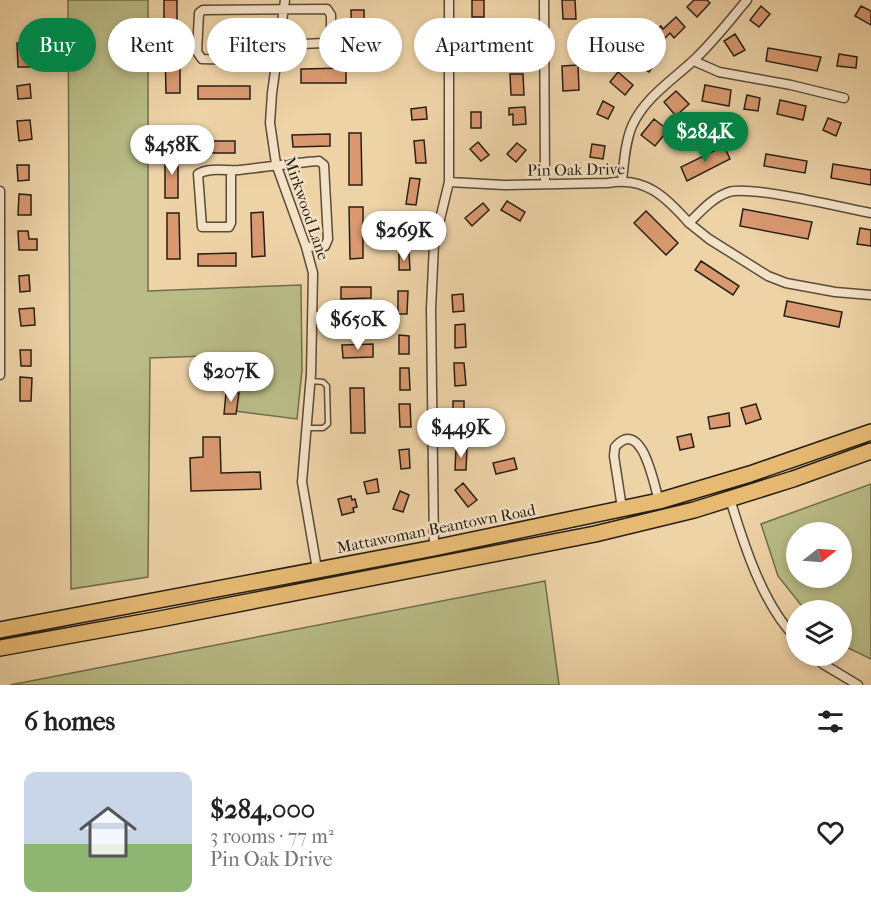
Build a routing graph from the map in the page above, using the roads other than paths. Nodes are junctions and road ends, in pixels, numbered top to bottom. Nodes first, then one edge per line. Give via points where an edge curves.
1 (285, 0) edge
2 (449, 0) edge
3 (544, 0) edge
4 (747, 0) edge
5 (285, 10) junction
6 (284, 18) edge
7 (307, 44) edge
8 (207, 59) edge
9 (694, 61) junction
10 (276, 72) edge
11 (844, 98) dead end
12 (276, 164) junction
13 (231, 170) junction
14 (621, 181) junction
15 (449, 182) junction
16 (545, 183) junction
17 (0, 191) edge
18 (871, 213) edge
19 (689, 223) junction
20 (306, 248) junction
21 (871, 295) edge
22 (370, 315) dead end
23 (313, 316) junction
24 (0, 375) edge
25 (310, 381) junction
26 (306, 428) junction
27 (871, 432) edge
28 (871, 440) edge
29 (871, 451) edge
30 (730, 499) junction
31 (659, 501) junction
32 (622, 508) junction
33 (562, 521) junction
34 (595, 534) junction
35 (434, 548) junction
36 (317, 569) junction
37 (264, 598) junction
38 (786, 626) edge
39 (0, 630) edge
40 (0, 648) edge
41 (826, 666) edge
42 (858, 685) edge

1 - 5 street, Mirkwood Lane
2 - 15 street
3 - 16 street
4 - 9 street
5 - 6 street, Mirkwood Lane
5 - 7 street via 327,9 331,15 331,39
5 - 8 street via 202,10 197,52
9 - 11 street via 718,72
9 - 14 street via 642,110 632,126
10 - 12 street, Mirkwood Lane via 270,123
12 - 13 street
12 - 20 street, Mirkwood Lane
12 - 20 street via 319,161 324,165 328,239 325,246
13 - 13 street via 229,227 202,226 198,174
14 - 16 street, Pin Oak Drive
14 - 19 street, Pin Oak Drive via 656,190
15 - 16 street, Pin Oak Drive
15 - 35 street via 434,244 432,275
17 - 24 street
18 - 19 street via 730,191
19 - 21 street, Pin Oak Drive via 768,276 786,283
20 - 23 street, Mirkwood Lane via 313,273
22 - 23 street
23 - 25 street, Mirkwood Lane
25 - 26 street, Mirkwood Lane
25 - 26 lane via 327,386 328,424 323,428
26 - 36 street, Mirkwood Lane via 302,482
27 - 31 highway, Mattawoman Beantown Road
28 - 30 highway via 741,487
29 - 30 highway
30 - 33 highway via 716,495 585,525
30 - 34 highway
30 - 38 street via 760,582
31 - 32 highway, Mattawoman Beantown Road
31 - 32 street via 642,447 634,440 625,440 615,447 614,456
32 - 33 highway, Mattawoman Beantown Road
33 - 35 highway, Mattawoman Beantown Road
34 - 35 highway via 542,537 463,552
34 - 37 highway
35 - 36 highway, Mattawoman Beantown Road
35 - 37 highway via 423,560 293,586
36 - 39 highway, Mattawoman Beantown Road
37 - 40 highway
41 - 42 street

